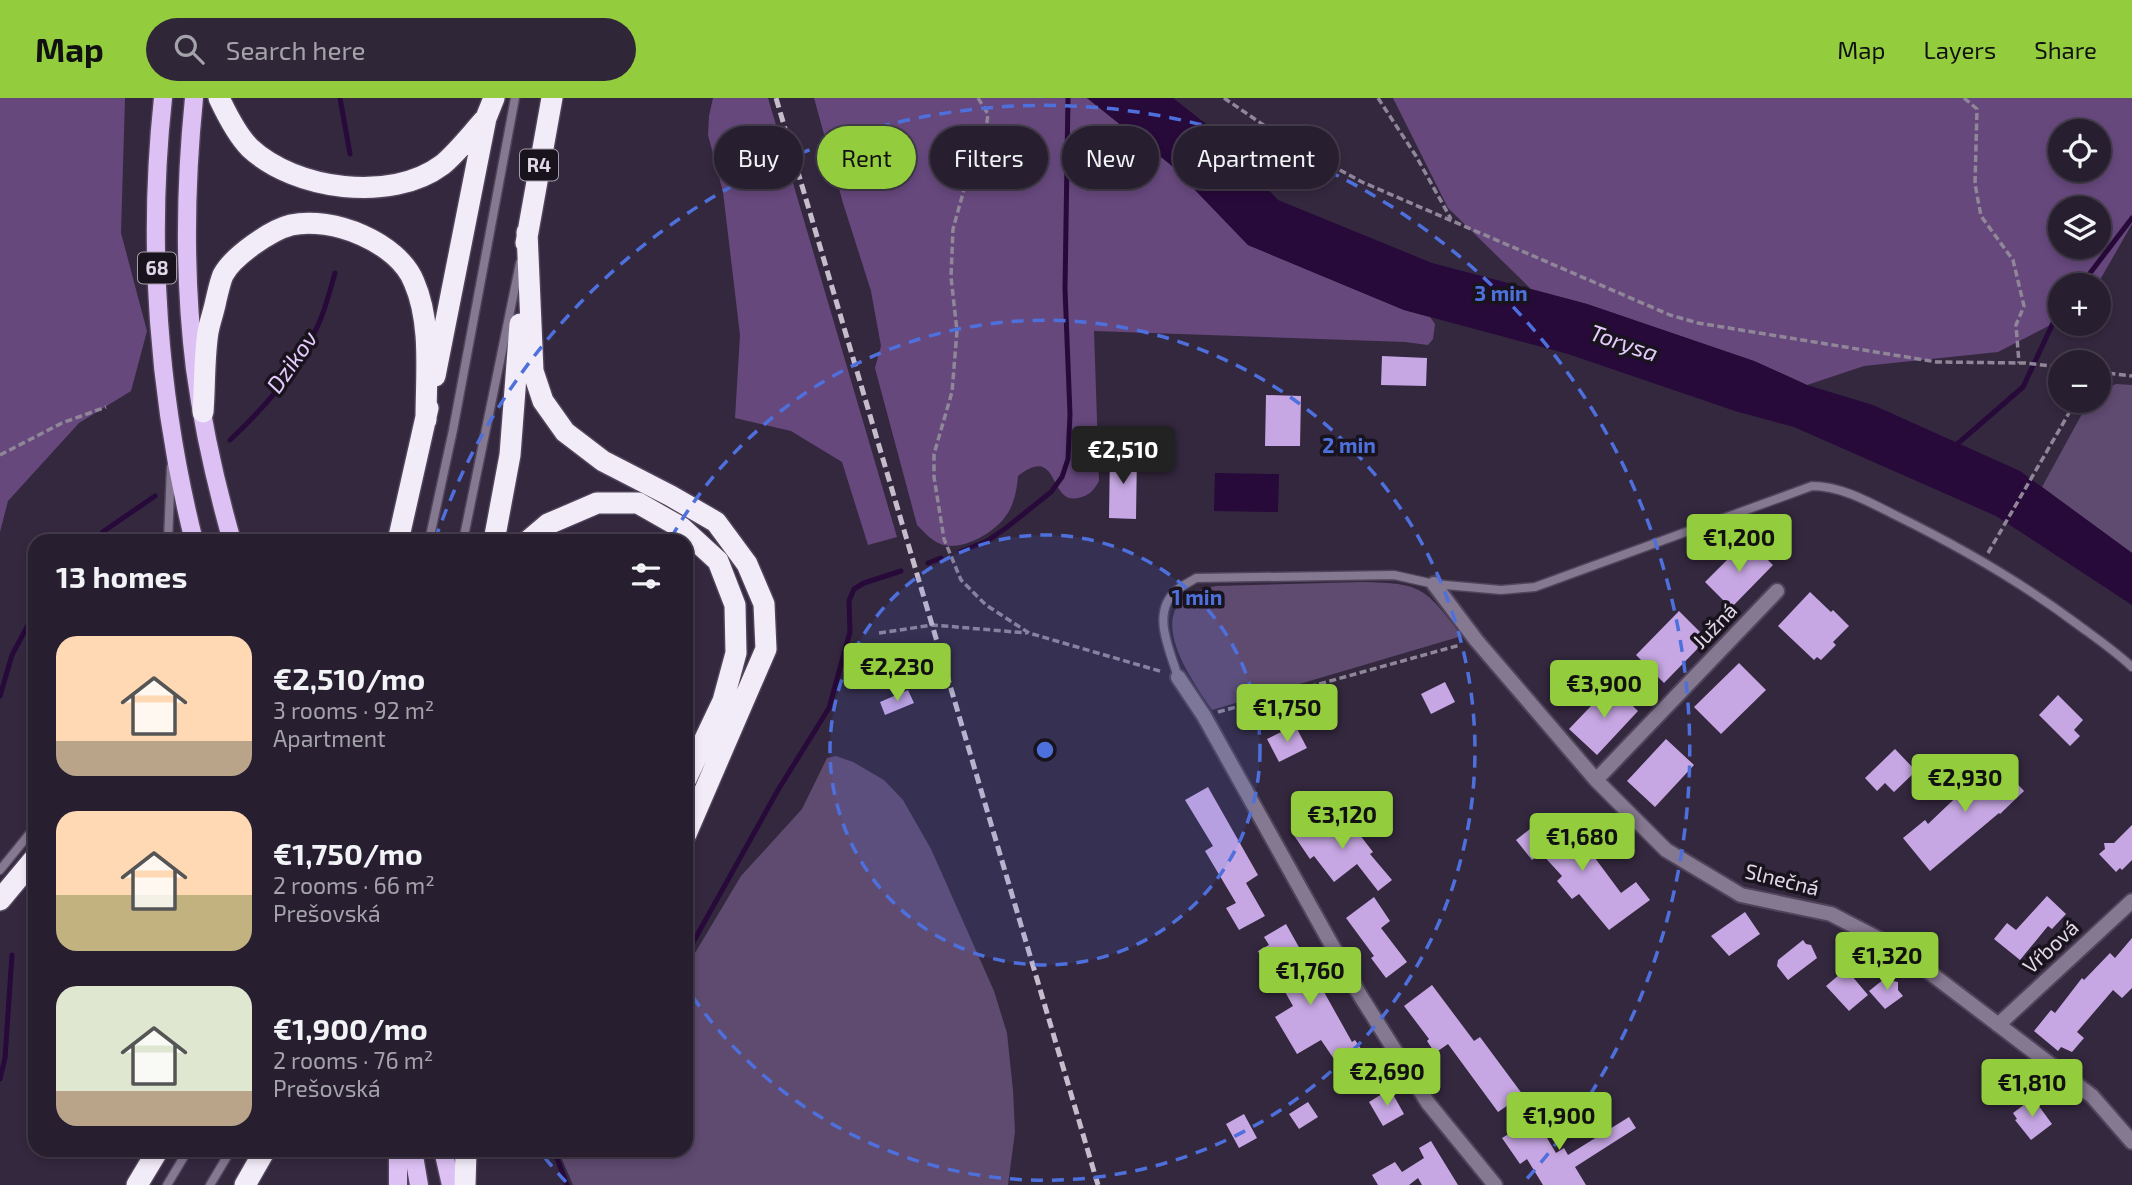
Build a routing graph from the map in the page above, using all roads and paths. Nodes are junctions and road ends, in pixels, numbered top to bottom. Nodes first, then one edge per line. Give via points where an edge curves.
1 (163, 98) edge
2 (194, 98) edge
3 (219, 98) edge
4 (514, 98) edge
5 (552, 98) edge
6 (978, 98) edge
7 (1224, 98) edge
8 (1378, 98) edge
9 (1964, 98) edge
10 (490, 108) edge
11 (1452, 221) junction
12 (527, 232) junction
13 (2019, 363) junction
14 (2048, 366) edge
15 (2111, 374) edge
16 (2132, 376) edge
17 (106, 407) dead end
18 (203, 412) junction
19 (2069, 413) edge
20 (426, 419) junction
21 (173, 437) junction
22 (0, 455) edge
23 (168, 534) edge
24 (192, 534) edge
25 (230, 534) edge
26 (399, 534) edge
27 (431, 534) edge
28 (464, 534) edge
29 (495, 534) edge
30 (536, 534) edge
31 (689, 534) edge
32 (693, 538) edge
33 (1987, 556) dead end
34 (1434, 584) junction
35 (1777, 592) dead end
36 (879, 633) dead end
37 (1029, 633) junction
38 (1476, 640) junction
39 (2132, 667) edge
40 (1178, 677) junction
41 (1204, 716) junction
42 (693, 764) edge
43 (1597, 780) junction
44 (693, 818) edge
45 (28, 836) edge
46 (28, 866) edge
47 (0, 870) edge
48 (0, 900) edge
49 (2132, 901) edge
50 (1998, 1025) junction
51 (2132, 1142) edge
52 (154, 1157) edge
53 (184, 1157) edge
54 (227, 1157) edge
55 (261, 1157) edge
56 (398, 1157) edge
57 (414, 1157) edge
58 (445, 1157) edge
59 (466, 1157) edge
60 (137, 1185) edge
61 (167, 1185) edge
62 (210, 1185) edge
63 (245, 1185) edge
64 (398, 1185) edge
65 (419, 1185) edge
66 (451, 1185) edge
67 (465, 1185) edge
68 (1495, 1185) edge

1 - 21 main road, 68 via 156,252
2 - 18 main road, 68 via 188,255
3 - 10 highway via 249,147 269,162 290,174 341,187 396,185 421,177 442,164
4 - 27 lane, R4
5 - 12 highway, R4
6 - 37 path via 988,114 953,229 951,277 957,331 952,392 934,454 934,477 944,539 961,580 986,605
7 - 11 path via 1290,144
8 - 11 path
9 - 13 path via 1977,109 1975,184 1981,216 2013,260 2024,306 2016,325
10 - 20 highway
11 - 13 path via 1698,323 1937,362
12 - 28 lane, R4
12 - 29 highway via 510,455
12 - 44 highway via 533,371 543,401 565,432 603,461 716,522 747,564 764,604 766,649
13 - 14 path
15 - 16 path
17 - 22 path via 62,423
18 - 20 highway via 208,331 223,276 234,259 251,246 290,225 317,223 366,237 403,262 414,281 425,332
18 - 25 main road, 68
19 - 33 path
20 - 26 highway
21 - 23 lane
21 - 24 main road, 68
30 - 31 highway via 548,524 597,503 638,503
32 - 42 highway via 718,561 735,605 736,653 723,701
34 - 38 street, Slnečná
34 - 39 lane via 1501,590 1535,587 1797,491 1824,486 1868,502 1984,561 2045,600
34 - 40 lane via 1394,575 1196,578 1176,590 1161,621
35 - 43 street, Južná
36 - 37 path via 933,625
37 - 40 path
38 - 41 path
38 - 43 street, Slnečná
40 - 41 street
41 - 68 street via 1358,992 1428,1103
43 - 50 street, Slnečná via 1666,850 1741,895 1831,914 1900,950
45 - 47 lane
46 - 48 highway
49 - 50 street, Vŕbová
50 - 51 street, Slnečná via 2092,1096
52 - 60 highway
53 - 61 lane
54 - 62 lane
55 - 63 highway
56 - 64 main road
57 - 65 main road
58 - 66 main road
59 - 67 highway

